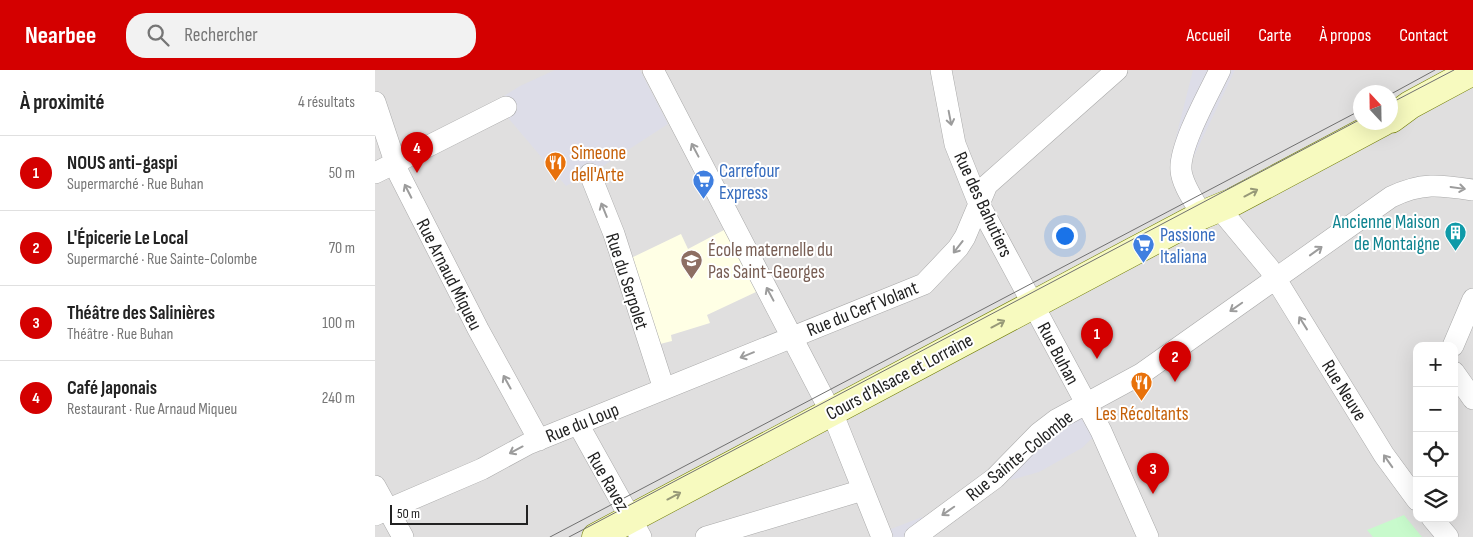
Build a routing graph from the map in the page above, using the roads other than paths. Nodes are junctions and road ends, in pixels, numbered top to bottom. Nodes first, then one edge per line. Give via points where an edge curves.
1 (653, 70) edge
2 (941, 70) edge
3 (1117, 70) edge
4 (1220, 70) edge
5 (1473, 71) edge
6 (375, 102) edge
7 (506, 107) dead end
8 (1398, 114) edge
9 (1368, 130) edge
10 (395, 164) junction
11 (375, 173) edge
12 (590, 174) dead end
13 (1473, 190) edge
14 (979, 204) junction
15 (1211, 211) junction
16 (1276, 279) junction
17 (1473, 299) edge
18 (1033, 305) junction
19 (793, 337) junction
20 (1455, 342) edge
21 (1458, 378) edge
22 (664, 389) junction
23 (1473, 399) edge
24 (1085, 402) junction
25 (831, 412) junction
26 (578, 424) junction
27 (539, 440) junction
28 (375, 486) edge
29 (863, 490) junction
30 (1413, 495) edge
31 (382, 513) edge
32 (1435, 522) edge
33 (636, 528) edge
34 (881, 535) edge
35 (403, 537) edge
36 (596, 537) edge
37 (706, 537) edge
38 (915, 537) edge
39 (1148, 537) edge
40 (1448, 537) edge

19 -> 1 street
2 -> 14 street, Rue des Bahutiers via 955,144
3 - 14 street, Rue du Cerf Volant via 987,185
4 - 15 street via 1186,143 1181,170 1183,178
5 - 8 street
6 - 10 street, Rue Arnaud Miqueu
7 - 10 street
15 -> 9 street, Cours d'Alsace et Lorraine
10 - 11 street
27 -> 10 street, Rue Arnaud Miqueu via 478,329
22 -> 12 street, Rue du Serpolet via 614,234
16 -> 13 street, Rue Sainte-Colombe via 1391,197 1406,190 1434,184
14 - 18 street, Rue des Bahutiers
14 -> 19 street, Rue du Cerf Volant via 958,248 924,284
15 - 16 street, Rue Neuve via 1269,268
15 - 18 street, Cours d'Alsace et Lorraine
16 -> 24 street, Rue Sainte-Colombe via 1141,374
30 -> 16 street, Rue Neuve via 1384,455
17 - 20 street
18 - 24 street, Rue Buhan
25 -> 18 street, Cours d'Alsace et Lorraine
19 -> 22 street, Rue du Loup
19 - 25 street
21 - 23 street
22 - 26 street, Rue du Loup
24 -> 38 street, Rue Sainte-Colombe via 1039,433 1005,469
24 - 39 street, Rue Buhan
25 - 29 street
33 -> 25 street, Cours d'Alsace et Lorraine
26 - 27 street, Rue du Loup
26 - 33 street, Rue Ravez
27 -> 31 street, Rue du Loup
28 - 31 street
29 - 34 street
29 - 37 street
31 - 35 street
32 - 40 street
33 - 36 street, Cours d'Alsace et Lorraine

